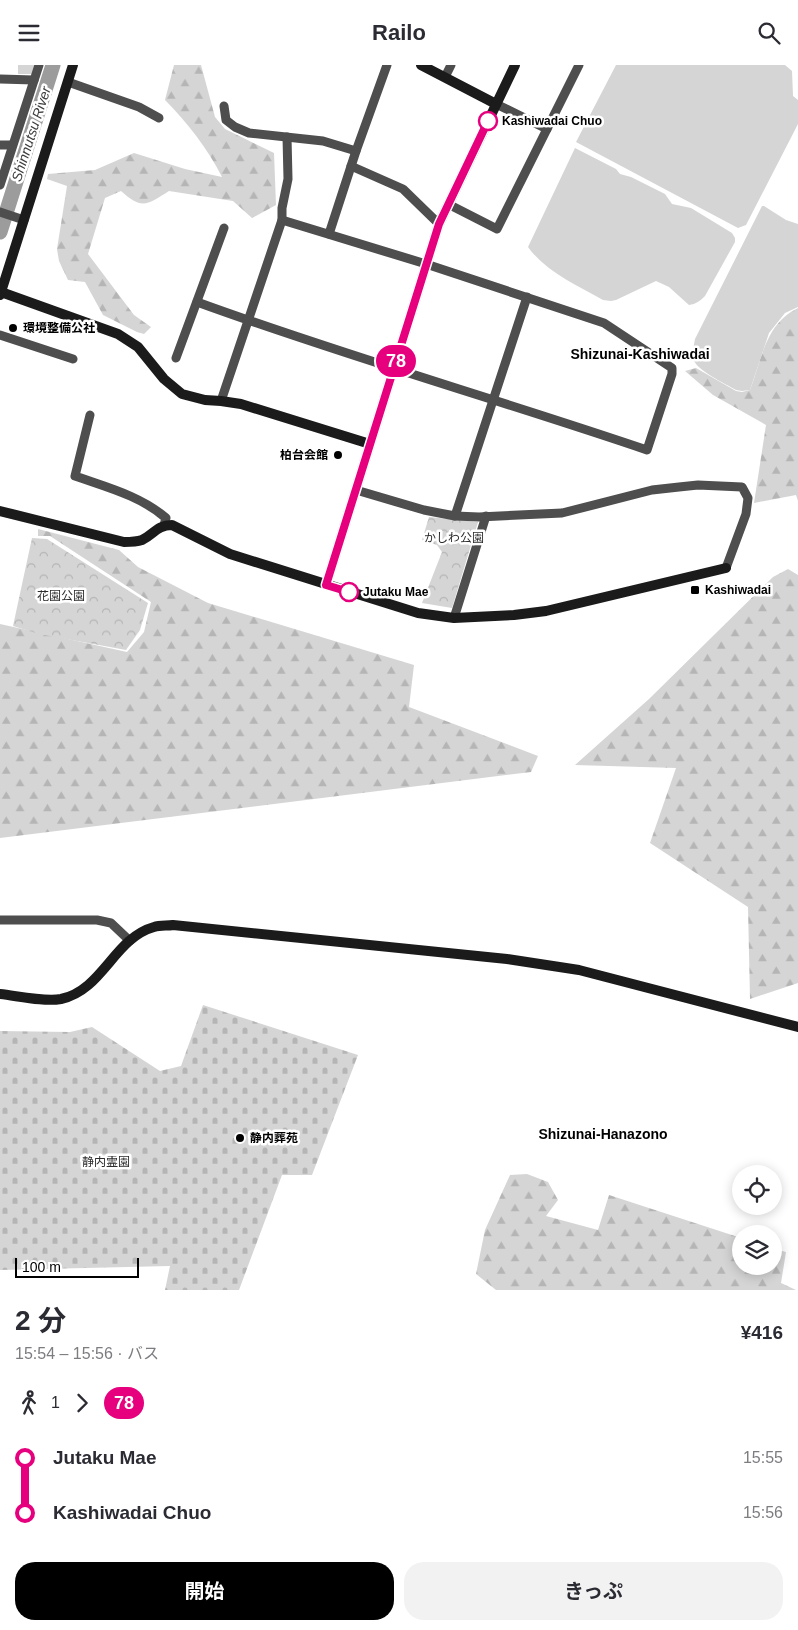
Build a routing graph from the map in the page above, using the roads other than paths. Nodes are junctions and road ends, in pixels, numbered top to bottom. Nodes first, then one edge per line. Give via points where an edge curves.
1 (39, 65) edge
2 (73, 65) edge
3 (387, 65) edge
4 (421, 65) edge
5 (451, 65) edge
6 (515, 65) edge
7 (580, 65) edge
8 (445, 77) junction
9 (0, 79) edge
10 (34, 80) junction
11 (68, 82) junction
12 (496, 104) junction
13 (224, 106) dead end
14 (159, 118) dead end
15 (547, 129) junction
16 (287, 137) junction
17 (0, 145) edge
18 (12, 145) junction
19 (356, 151) junction
20 (351, 166) junction
21 (0, 185) edge
22 (448, 204) junction
23 (0, 212) edge
24 (282, 219) junction
25 (24, 220) junction
26 (439, 224) junction
27 (224, 228) dead end
28 (330, 234) junction
29 (426, 264) junction
30 (0, 294) edge
31 (527, 297) junction
32 (197, 302) junction
33 (248, 320) junction
34 (0, 335) edge
35 (176, 358) dead end
36 (73, 359) dead end
37 (393, 369) junction
38 (493, 399) junction
39 (221, 401) junction
40 (90, 415) dead end
41 (370, 444) junction
42 (356, 490) junction
43 (0, 511) edge
44 (455, 516) junction
45 (486, 516) junction
46 (164, 525) junction
47 (726, 568) joint
48 (326, 585) junction
49 (454, 618) junction
50 (0, 920) edge
51 (130, 941) junction
52 (0, 994) edge
53 (798, 1027) edge

1 - 10 street
2 - 11 street
3 - 19 street
4 - 8 street
5 - 8 street
6 - 12 street
7 - 15 street
8 - 12 street
9 - 10 street
10 - 18 street
11 - 14 street via 139,107
11 - 25 street
12 - 15 street
12 - 22 street
13 - 16 street via 226,120 235,127 249,133
15 - 22 street via 497,229
16 - 19 street via 323,141
16 - 24 street via 288,179
17 - 18 street
18 - 21 street
19 - 20 street
20 - 26 street via 404,189
20 - 28 street
22 - 26 street
23 - 25 street
24 - 28 street
24 - 33 street
25 - 30 street
26 - 29 street
27 - 32 street
28 - 29 street
29 - 31 street
29 - 37 street
30 - 39 street via 118,334 138,347 164,379 182,394 205,401
31 - 38 street
31 - 38 street via 604,323 672,368 670,382 646,450
32 - 33 street
32 - 35 street
33 - 37 street
33 - 39 street
34 - 36 street
37 - 38 street
37 - 41 street
38 - 44 street
39 - 41 street via 241,404
40 - 46 street via 75,476 154,508 166,518
41 - 42 street
42 - 44 street via 424,511
42 - 48 street
43 - 46 street via 124,542 142,539
44 - 45 street
45 - 47 street via 562,513 652,490 698,485 742,487 748,498 746,514
45 - 49 street
46 - 48 street via 172,525 230,554
47 - 49 street via 546,611
48 - 49 street via 418,613
50 - 51 street via 97,920 110,923
51 - 52 street via 91,983 72,995 48,1000
51 - 53 street via 155,927 174,925 507,959 579,970

